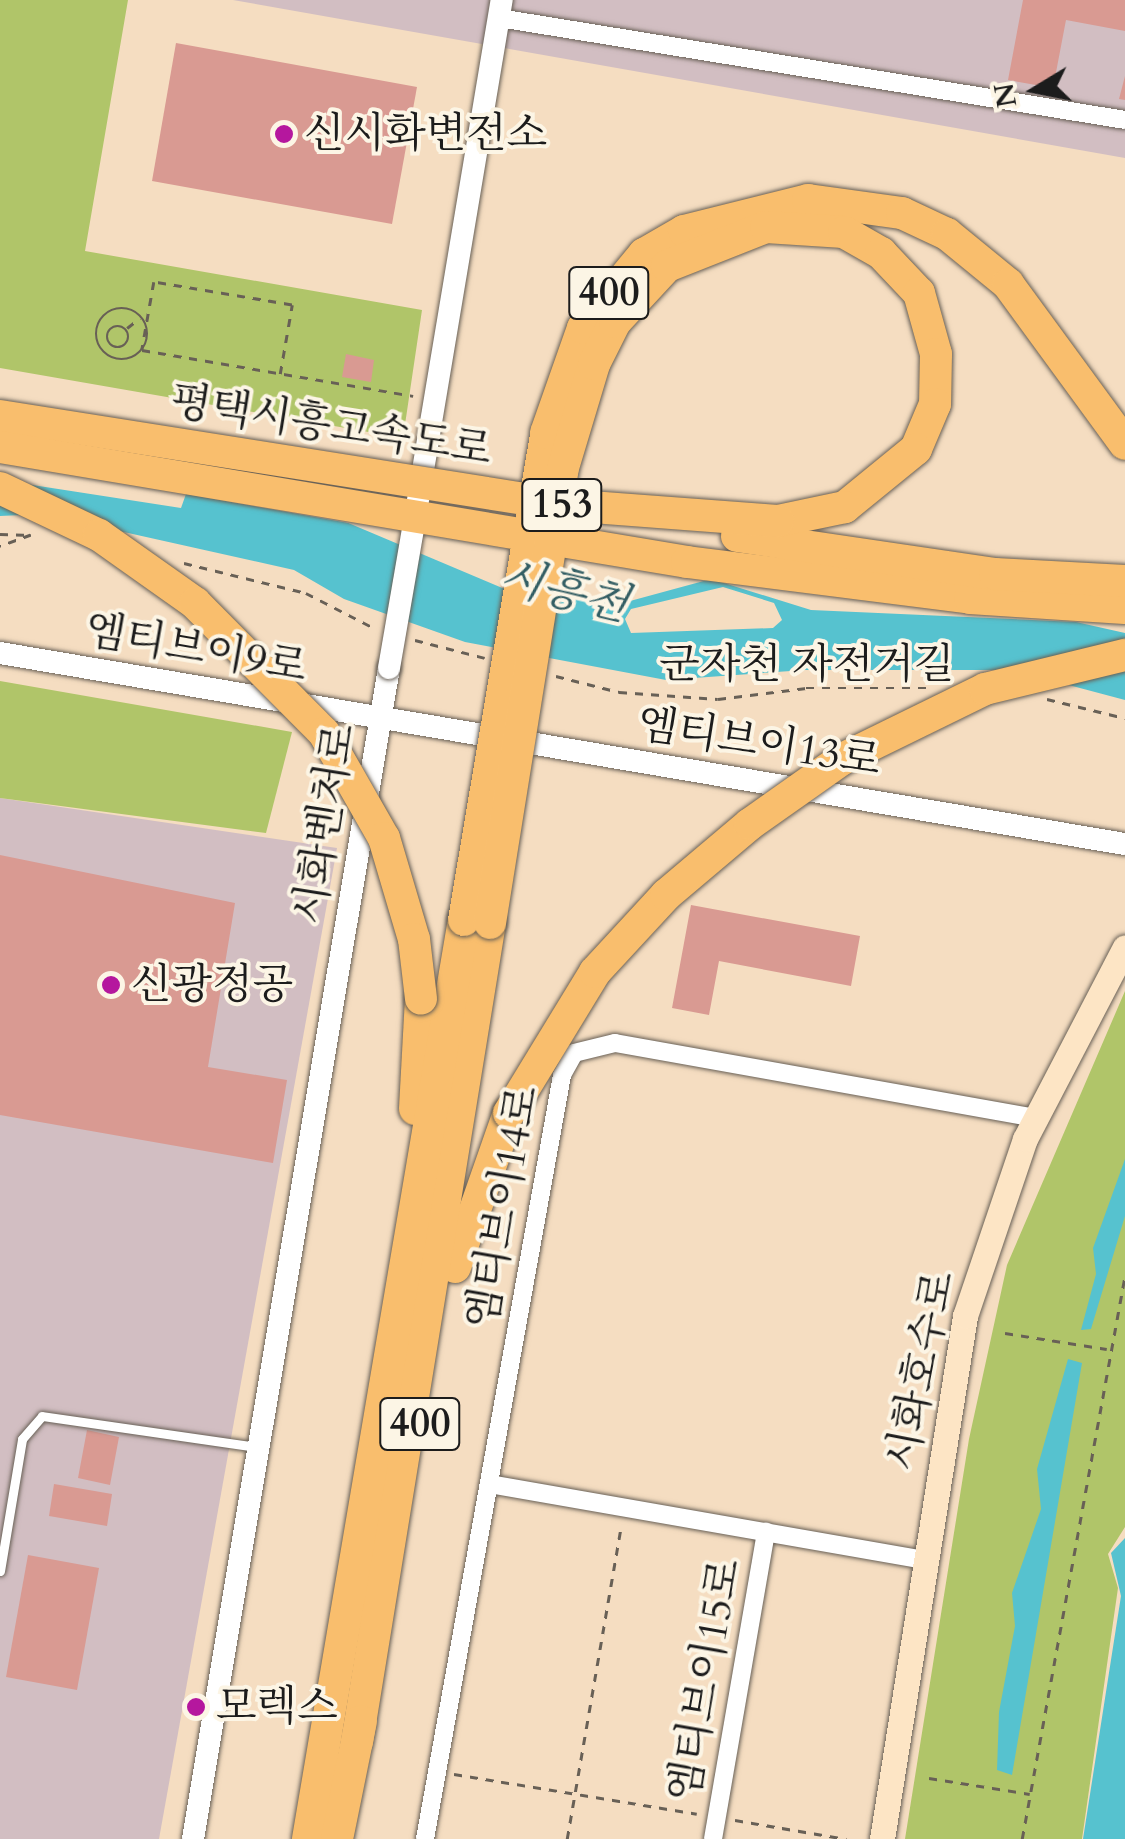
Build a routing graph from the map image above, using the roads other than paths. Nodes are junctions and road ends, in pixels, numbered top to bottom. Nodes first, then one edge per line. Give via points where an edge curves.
1 (501, 9) edge
2 (1125, 120) edge
3 (0, 416) edge
4 (1125, 444) edge
5 (0, 447) edge
6 (0, 488) edge
7 (563, 505) junction
8 (1125, 581) edge
9 (1125, 608) edge
10 (0, 654) edge
11 (1125, 656) edge
12 (380, 718) junction
13 (1125, 844) edge
14 (477, 921) junction
15 (1125, 946) edge
16 (1036, 1118) junction
17 (258, 1448) junction
18 (370, 1481) junction
19 (488, 1484) junction
20 (766, 1532) junction
21 (926, 1560) junction
22 (0, 1571) edge
23 (357, 1742) junction
24 (193, 1839) edge
25 (308, 1839) edge
26 (337, 1839) edge
27 (425, 1839) edge
28 (713, 1839) edge
29 (882, 1839) edge

1 - 2 street
1 - 12 street, 시화벤처로, bridge
3 - 7 highway, 평택시흥고속도로 / 153, bridge
4 - 14 highway, 400, bridge via 1008,284 947,234 902,214 808,200 684,231 644,254 583,328 546,432
5 - 9 highway, 평택시흥고속도로 / 153, bridge via 687,562 970,598
6 - 18 highway, bridge via 99,535 195,604 324,734 384,838 414,938 420,999 418,1083
7 - 8 highway, 평택시흥고속도로 / 153, bridge via 994,574
7 - 14 highway, bridge via 778,521 846,507 916,449 935,404 936,354 919,292 881,253 844,232 766,226 667,266 614,322 594,364 562,471
10 - 12 street, 엠티브이9로
11 - 23 highway, 400, bridge via 985,689 842,759 666,895 596,972 509,1114 450,1284
12 - 13 street, 엠티브이13로
12 - 17 street, 시화벤처로
14 - 18 highway, 400
14 - 23 highway
15 - 16 main road, 시화호수로
16 - 19 street, 엠티브이14로 via 614,1044 574,1053 562,1075
16 - 21 main road, 시화호수로 via 965,1316
17 - 22 lane via 42,1416 22,1439
17 - 24 street, 시화벤처로
18 - 25 highway, 400
19 - 20 street
19 - 27 street, 엠티브이14로
20 - 21 street
20 - 28 street, 엠티브이15로
21 - 29 main road, 시화호수로
23 - 26 highway, 400

